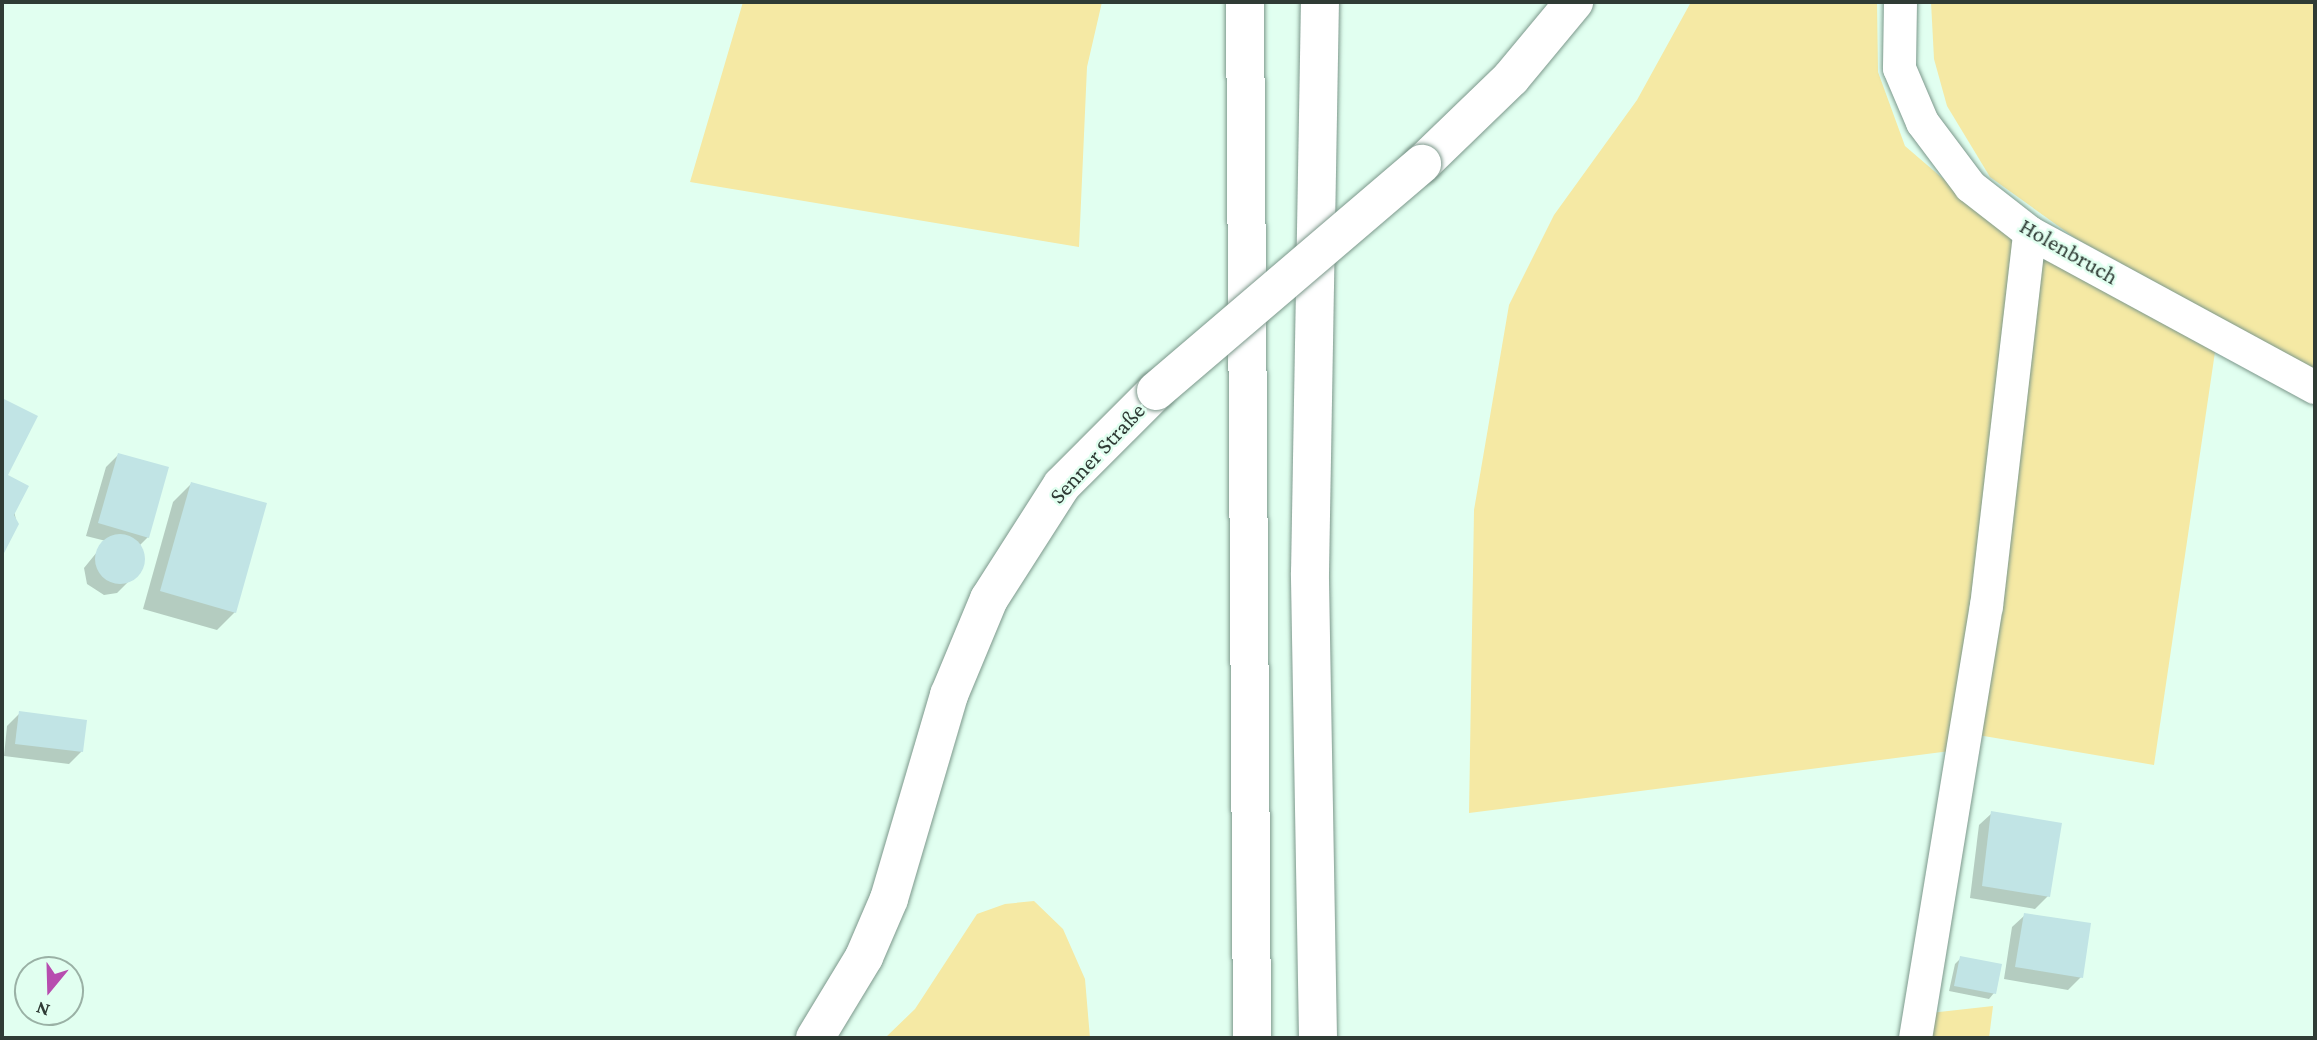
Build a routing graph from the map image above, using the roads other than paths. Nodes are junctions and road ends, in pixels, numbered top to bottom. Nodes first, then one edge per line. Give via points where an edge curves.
1 (1245, 2) edge
2 (1320, 2) edge
3 (1574, 2) edge
4 (1900, 2) edge
5 (2029, 232) junction
6 (2315, 387) edge
7 (815, 1038) edge
8 (1252, 1038) edge
9 (1318, 1038) edge
10 (1915, 1038) edge

1 - 8 main road
2 - 9 main road via 1310,573
3 - 7 main road, Senner Straße, bridge via 1511,78 1422,164 1156,391 1062,485 989,599 949,695 889,900 864,957
4 - 5 street, Holenbruch via 1899,68 1923,122 1970,186
5 - 6 street, Holenbruch
5 - 10 street via 1986,606

